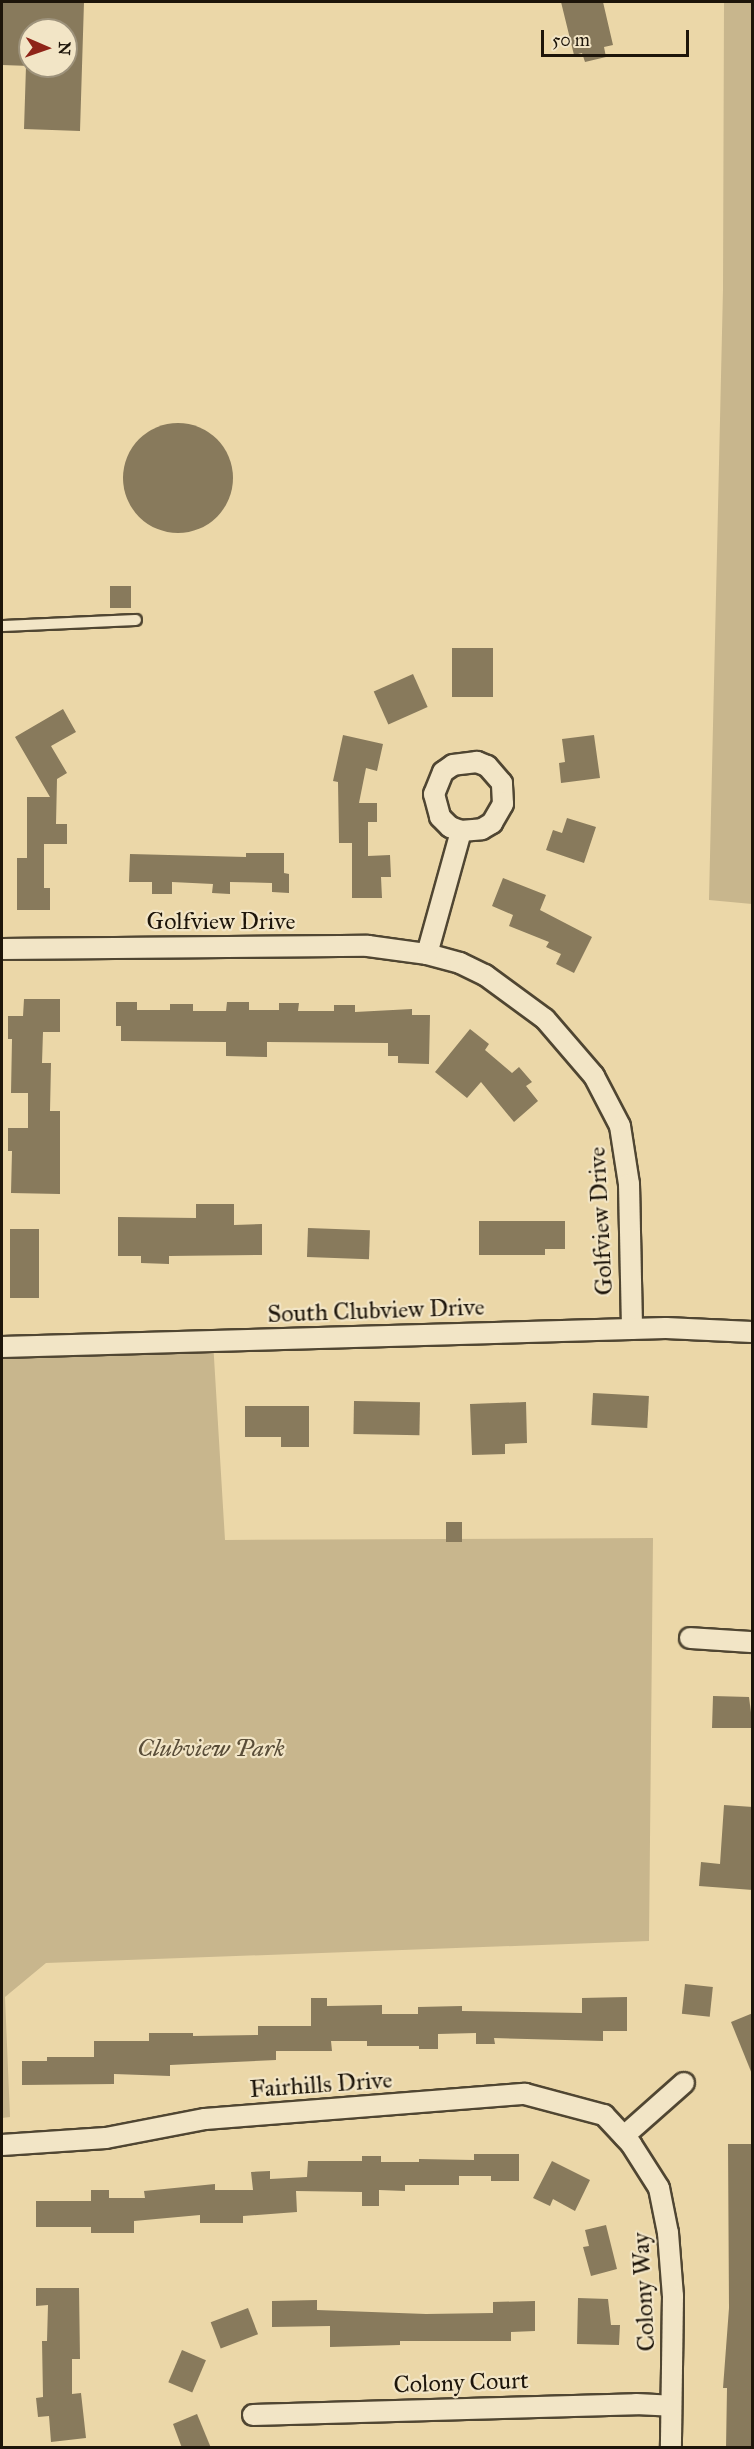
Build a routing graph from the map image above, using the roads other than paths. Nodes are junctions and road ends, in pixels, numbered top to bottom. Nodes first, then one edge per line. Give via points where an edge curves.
1 (136, 620) dead end
2 (2, 626) edge
3 (461, 831) dead end
4 (2, 949) edge
5 (427, 954) junction
6 (632, 1329) junction
7 (753, 1332) edge
8 (2, 1347) edge
9 (690, 1638) dead end
10 (753, 1642) edge
11 (684, 2083) dead end
12 (628, 2140) junction
13 (2, 2145) edge
14 (671, 2406) junction
15 (253, 2415) dead end
16 (671, 2448) edge

1 - 2 lane
3 - 5 street
4 - 5 street, Golfview Drive via 368,945
5 - 6 street, Golfview Drive via 485,975 545,1019 594,1076 622,1137 628,1184
6 - 7 street, South Clubview Drive
6 - 8 street, South Clubview Drive
9 - 10 street
11 - 12 street
12 - 13 street, Fairhills Drive via 604,2115 525,2094 205,2119 106,2138
12 - 14 street, Colony Way via 659,2188 669,2233 673,2296
14 - 15 street, Colony Court
14 - 16 street, Colony Way

